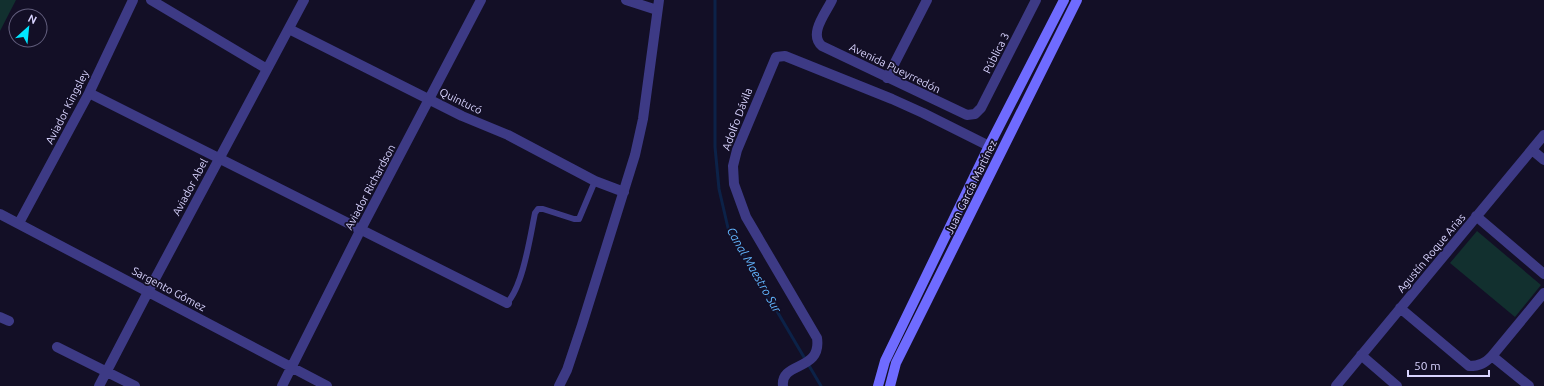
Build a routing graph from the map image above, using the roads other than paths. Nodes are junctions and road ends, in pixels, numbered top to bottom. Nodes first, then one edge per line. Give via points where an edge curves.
1 (133, 0) edge
2 (150, 0) edge
3 (304, 0) edge
4 (481, 0) edge
5 (626, 0) edge
6 (659, 0) edge
7 (832, 0) edge
8 (927, 0) edge
9 (1036, 0) edge
10 (1064, 0) edge
11 (1077, 0) edge
12 (657, 10) junction
13 (289, 29) junction
14 (266, 69) junction
15 (887, 78) junction
16 (89, 93) junction
17 (430, 99) junction
18 (975, 114) joint
19 (1544, 135) edge
20 (989, 146) junction
21 (1532, 150) junction
22 (218, 159) junction
23 (1544, 160) edge
24 (595, 181) junction
25 (624, 192) junction
26 (1, 215) edge
27 (1476, 216) junction
28 (19, 224) junction
29 (361, 229) junction
30 (1544, 274) edge
31 (148, 292) junction
32 (1544, 293) edge
33 (507, 303) joint
34 (1400, 308) junction
35 (57, 347) dead end
36 (1361, 355) junction
37 (1492, 356) junction
38 (292, 367) junction
39 (107, 372) junction
40 (99, 386) edge
41 (135, 386) edge
42 (282, 386) edge
43 (327, 386) edge
44 (559, 386) edge
45 (783, 386) edge
46 (878, 386) edge
47 (890, 386) edge
48 (1336, 386) edge
49 (1397, 386) edge
50 (1529, 386) edge

1 - 16 street, Aviador Kingsley
2 - 14 street
3 - 13 street, Aviador Abel
4 - 17 street, Aviador Richardson
5 - 12 street
6 - 12 street
7 - 15 street, Avenida Pueyrredón via 817,30 817,41 822,46
8 - 15 street
9 - 18 street, Pública 3 via 984,103
10 - 20 main road, Juan García Martínez
11 - 47 main road, Juan García Martínez via 896,363
12 - 25 street via 643,119
13 - 14 street, Aviador Abel
13 - 17 street, Quintucó
14 - 22 street, Aviador Abel
15 - 18 street, Avenida Pueyrredón via 962,113
16 - 22 street
16 - 28 street, Aviador Kingsley
17 - 24 street, Quintucó via 462,116 508,135
17 - 29 street, Aviador Richardson
19 - 21 street, Agustín Roque Arias
20 - 45 street, Adolfo Dávila via 892,99 785,56 776,57 737,150 733,166 734,184 746,217 817,338 818,347 815,354 811,359 787,372 783,378
20 - 46 main road, Juan García Martínez via 885,361
21 - 23 street
21 - 27 street, Agustín Roque Arias
22 - 29 street
22 - 31 street, Aviador Abel
24 - 25 street, Quintucó
24 - 33 lane via 579,219 543,209 538,209 535,213 519,281
25 - 44 street via 571,357
26 - 28 street, Sargento Gómez
27 - 30 street
27 - 34 street, Agustín Roque Arias
28 - 31 street, Sargento Gómez
29 - 33 street
29 - 38 street, Aviador Richardson
31 - 38 street, Sargento Gómez
31 - 39 street, Aviador Abel
32 - 37 street
34 - 36 street, Agustín Roque Arias
34 - 37 street via 1470,366 1485,363
35 - 39 street
36 - 48 street, Agustín Roque Arias
36 - 49 street
37 - 50 street
38 - 42 street, Aviador Richardson
38 - 43 street, Sargento Gómez
39 - 40 street, Aviador Abel
39 - 41 street

